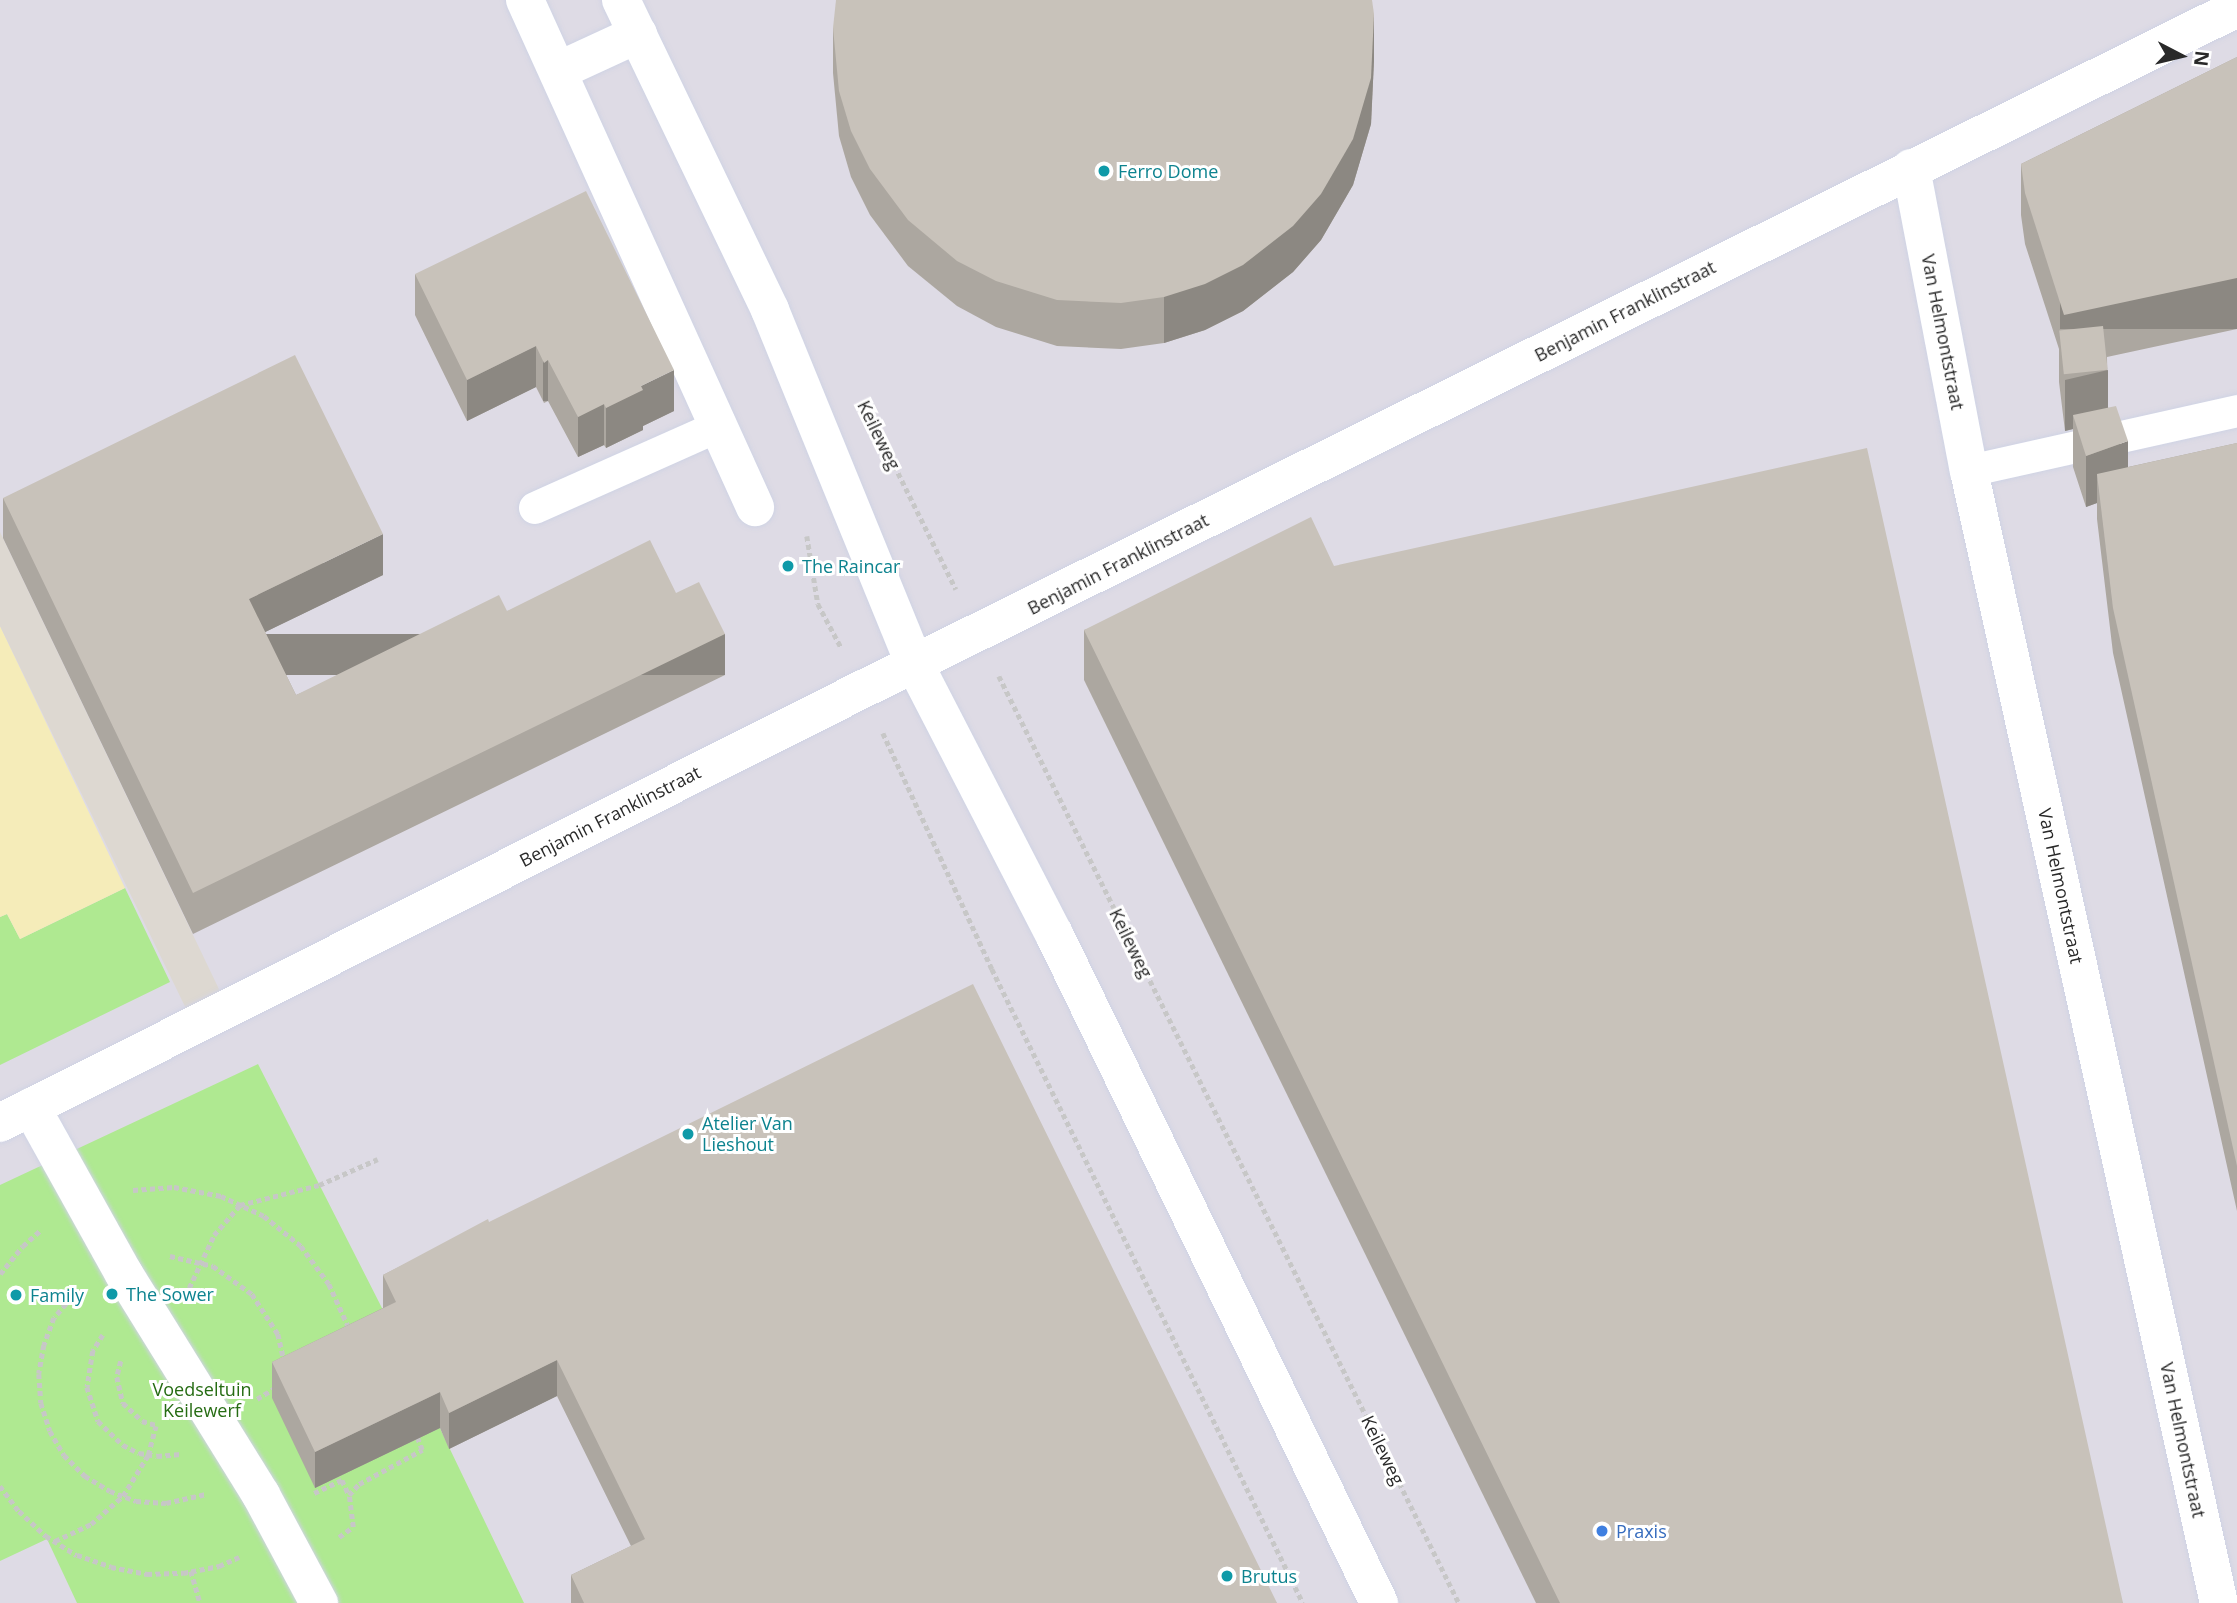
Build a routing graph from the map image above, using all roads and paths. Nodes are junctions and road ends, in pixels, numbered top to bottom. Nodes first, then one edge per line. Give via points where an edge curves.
1 (525, 0) edge
2 (621, 0) edge
3 (2237, 8) edge
4 (638, 34) junction
5 (560, 70) junction
6 (1912, 168) junction
7 (867, 411) dead end
8 (2237, 411) edge
9 (719, 426) junction
10 (1969, 471) junction
11 (755, 507) dead end
12 (534, 508) dead end
13 (805, 524) dead end
14 (978, 634) junction
15 (915, 665) junction
16 (863, 689) junction
17 (16, 1115) edge
18 (378, 1159) dead end
19 (84, 1203) junction
20 (240, 1205) junction
21 (0, 1274) edge
22 (355, 1337) edge
23 (167, 1340) junction
24 (286, 1381) edge
25 (264, 1411) dead end
26 (415, 1430) edge
27 (0, 1486) edge
28 (310, 1495) dead end
29 (349, 1495) junction
30 (55, 1541) junction
31 (290, 1546) junction
32 (191, 1571) junction
33 (200, 1603) edge
34 (320, 1603) edge
35 (1303, 1603) edge
36 (1379, 1603) edge
37 (1459, 1603) edge
38 (2219, 1603) edge

1 - 5 street
2 - 4 street
3 - 6 street, Benjamin Franklinstraat
4 - 5 street
4 - 15 street via 770,310
5 - 9 street
6 - 10 street, Van Helmontstraat
6 - 14 street, Benjamin Franklinstraat
7 - 14 path, Keileweg
8 - 10 lane
9 - 11 street
9 - 12 lane
10 - 38 street, Van Helmontstraat
13 - 16 path via 818,604
14 - 15 street, Benjamin Franklinstraat
14 - 37 path, Keileweg
15 - 16 street, Benjamin Franklinstraat
15 - 36 street via 1054,934
16 - 17 street, Benjamin Franklinstraat
16 - 35 path via 992,969
17 - 19 street
18 - 20 path via 319,1185
19 - 20 path via 126,1190 174,1188 221,1196
19 - 21 path via 50,1223
19 - 23 street
20 - 22 path via 264,1216 301,1246 329,1284
20 - 23 path via 214,1235
23 - 30 path via 148,1455 134,1482 105,1514
23 - 31 street
24 - 25 path via 257,1399
26 - 29 path via 422,1450 359,1484
27 - 30 path via 19,1511
28 - 29 path via 342,1480
29 - 31 path via 353,1527
30 - 32 path via 111,1567 147,1574
31 - 32 path via 252,1551 219,1566
31 - 34 street
32 - 33 path

